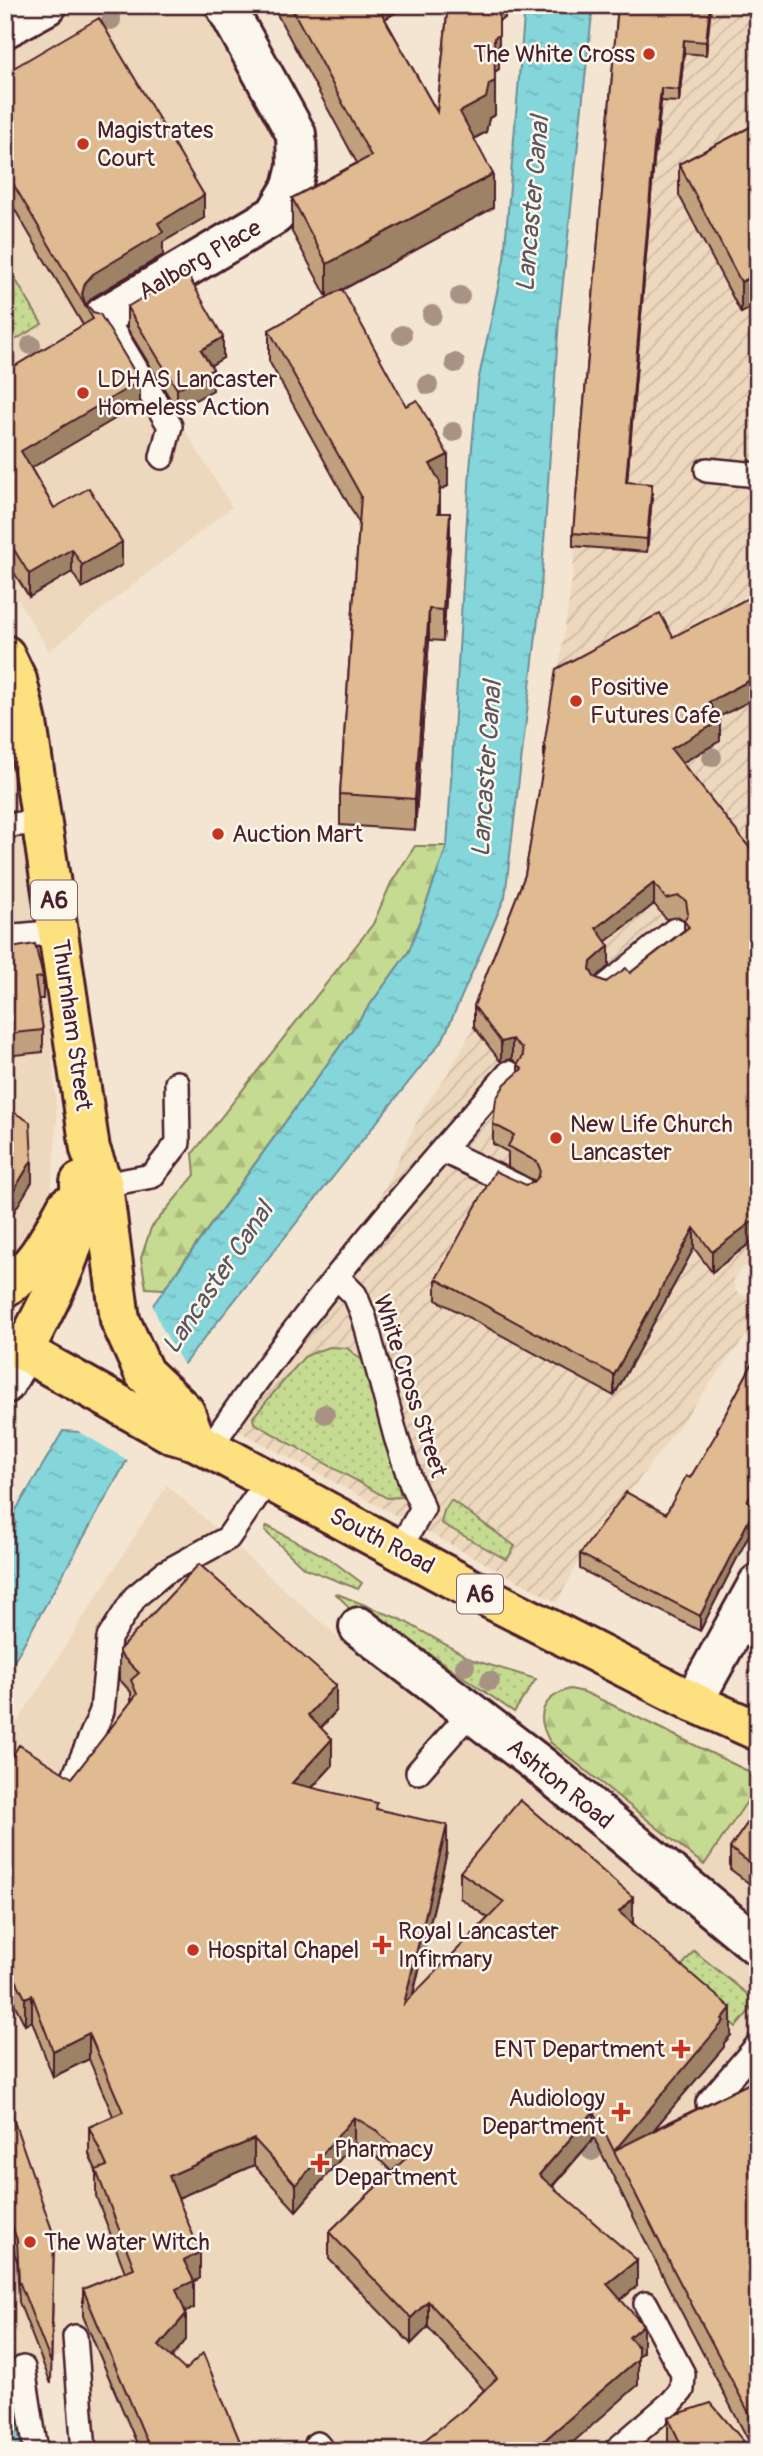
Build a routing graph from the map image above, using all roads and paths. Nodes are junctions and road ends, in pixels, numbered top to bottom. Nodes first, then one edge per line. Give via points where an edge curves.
1 (47, 5) edge
2 (225, 5) edge
3 (5, 28) edge
4 (104, 316) joint
5 (162, 457) dead end
6 (707, 470) dead end
7 (758, 475) edge
8 (5, 654) edge
9 (42, 821) junction
10 (5, 826) edge
11 (675, 930) dead end
12 (59, 932) junction
13 (5, 937) edge
14 (604, 988) edge
15 (509, 1073) dead end
16 (177, 1083) dead end
17 (442, 1150) junction
18 (91, 1172) junction
19 (526, 1191) edge
20 (337, 1277) junction
21 (5, 1287) edge
22 (15, 1346) edge
23 (5, 1384) edge
24 (190, 1434) junction
25 (267, 1481) junction
26 (398, 1551) junction
27 (758, 1584) edge
28 (359, 1627) dead end
29 (693, 1702) junction
30 (470, 1713) junction
31 (758, 1731) edge
32 (418, 1772) dead end
33 (74, 1777) edge
34 (758, 1946) edge
35 (758, 2045) edge
36 (708, 2103) edge
37 (646, 2304) dead end
38 (75, 2337) dead end
39 (23, 2368) dead end
40 (36, 2451) edge
41 (83, 2451) edge
42 (615, 2451) edge

1 - 3 street
2 - 4 street, Aalborg Place via 296,134 292,187 275,215
4 - 5 lane via 170,426
6 - 7 lane
8 - 9 main road, Thurnham Street / A6 via 18,680
9 - 10 lane
9 - 12 main road, Thurnham Street / A6
11 - 14 lane
12 - 13 lane
12 - 18 main road, Thurnham Street / A6
15 - 17 lane
16 - 18 lane via 178,1143 152,1176
17 - 19 lane
17 - 20 lane
18 - 21 main road via 32,1265
18 - 22 main road, Thurnham Street / A6 via 69,1255
18 - 24 main road, Thurnham Street / A6 via 122,1324 144,1373
20 - 24 lane via 232,1414
20 - 26 lane, White Cross Street via 355,1295 365,1318 396,1437 423,1508
22 - 23 street
22 - 24 main road, A6 via 82,1385
24 - 25 main road, South Road / A6
25 - 26 main road, South Road / A6
25 - 33 lane via 228,1538 164,1573 135,1597 109,1638 102,1711
26 - 29 main road, South Road / A6
27 - 29 street
28 - 30 street, Ashton Road
29 - 31 main road, South Road / A6
30 - 32 lane
30 - 34 street, Ashton Road
35 - 36 lane
37 - 42 lane via 683,2374 682,2390
38 - 41 lane
39 - 40 lane

